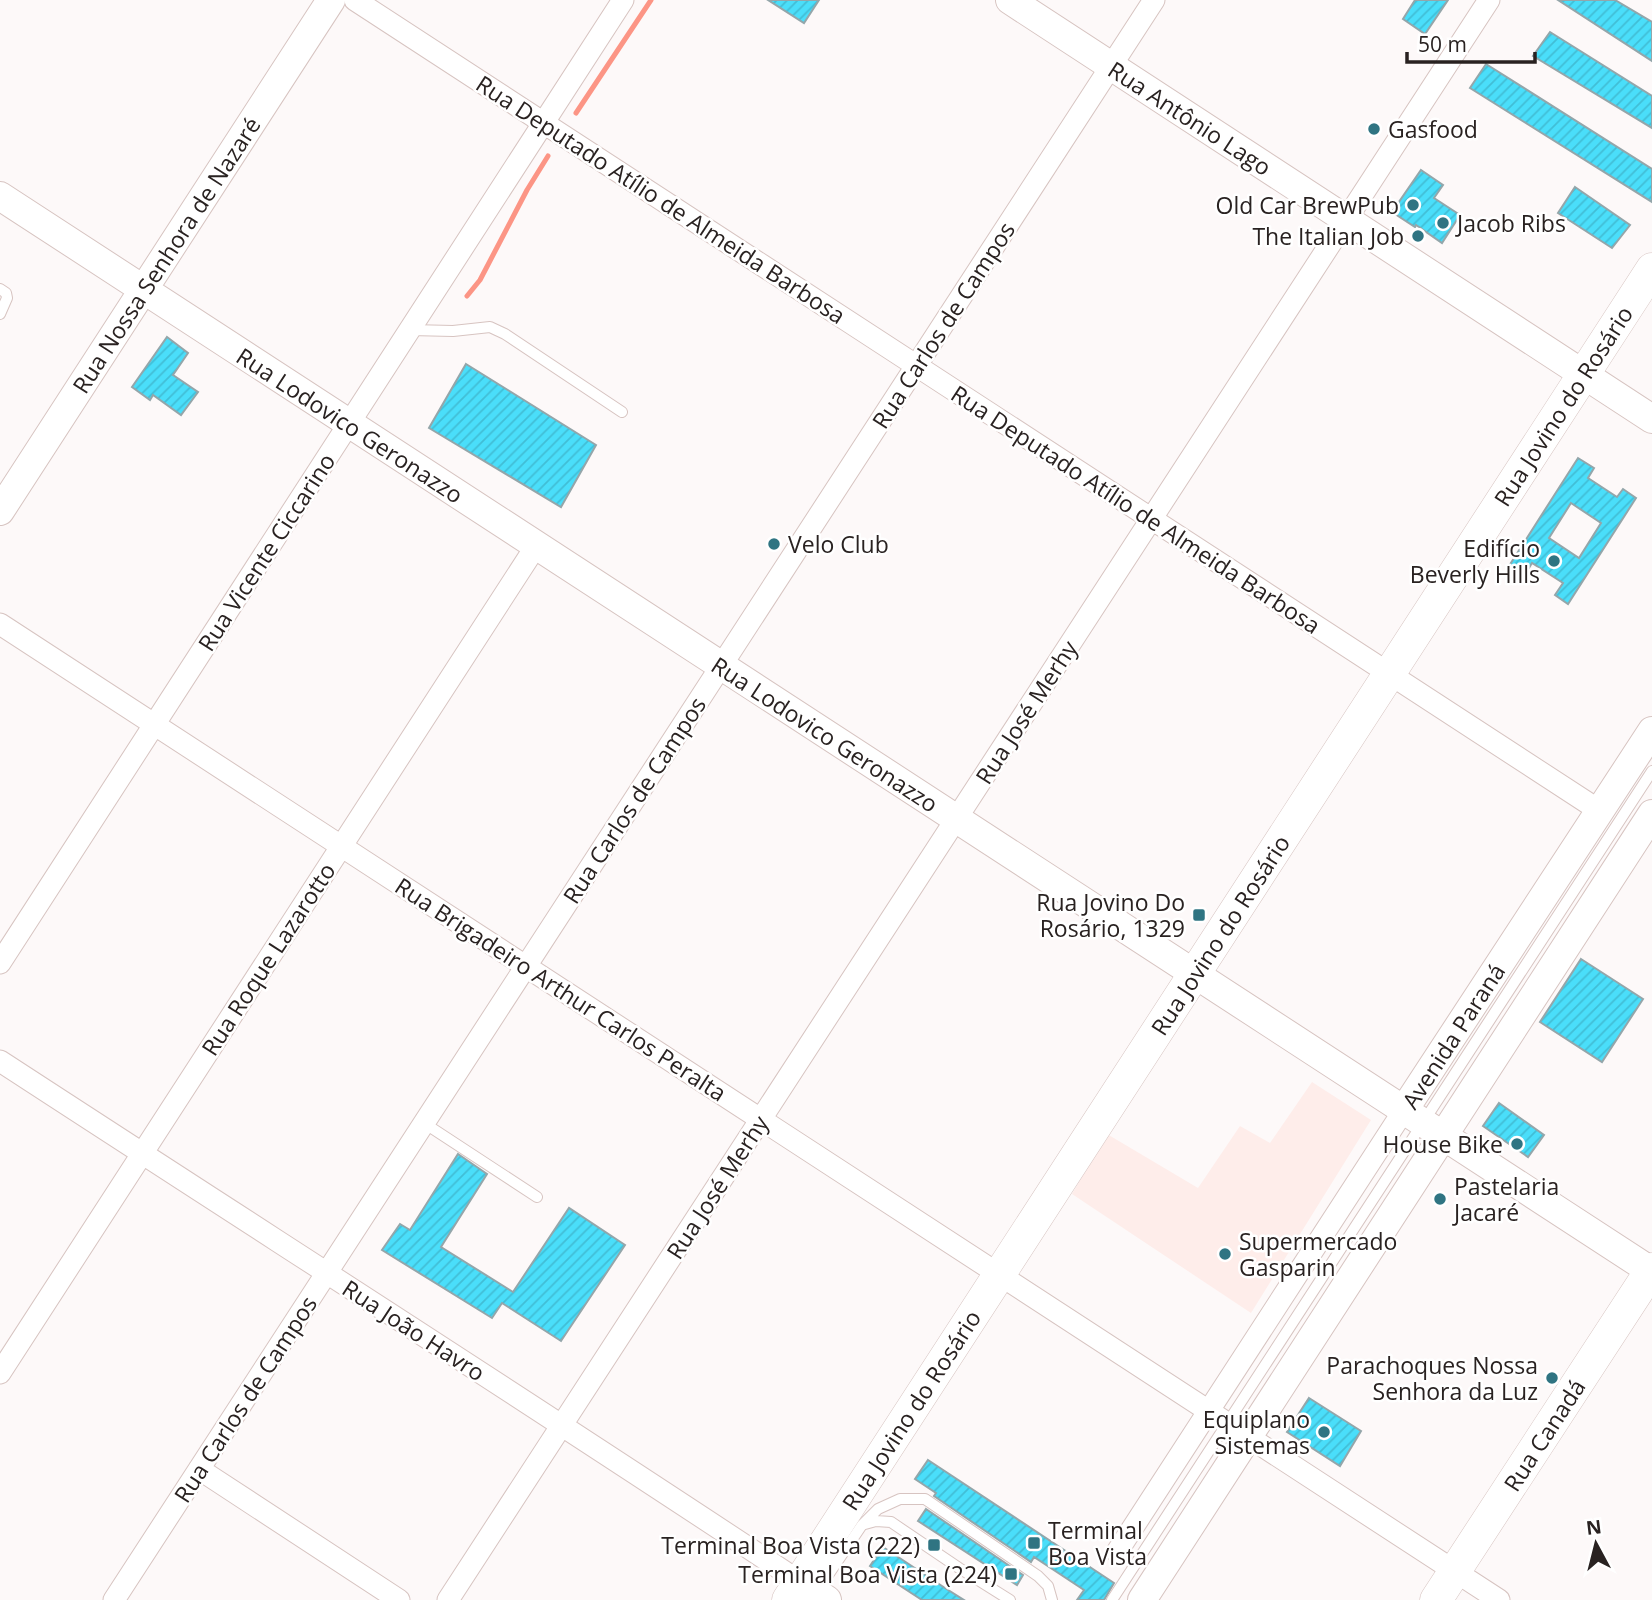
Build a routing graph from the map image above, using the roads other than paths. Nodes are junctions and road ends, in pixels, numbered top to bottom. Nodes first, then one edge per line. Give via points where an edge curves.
1 (331, 0) edge
2 (355, 0) edge
3 (624, 0) edge
4 (1010, 0) edge
5 (1154, 0) edge
6 (1489, 0) edge
7 (1111, 66) junction
8 (544, 123) junction
9 (0, 196) edge
10 (1346, 220) junction
11 (1650, 276) edge
12 (0, 289) edge
13 (143, 290) junction
14 (0, 314) edge
15 (410, 330) junction
16 (916, 366) junction
17 (1584, 374) junction
18 (622, 412) dead end
19 (1652, 419) edge
20 (349, 424) junction
21 (0, 511) edge
22 (1152, 519) junction
23 (536, 545) junction
24 (0, 624) edge
25 (721, 666) junction
26 (1389, 674) junction
27 (154, 724) junction
28 (1652, 731) edge
29 (1652, 771) edge
30 (1600, 811) junction
31 (956, 819) junction
32 (1647, 832) edge
33 (341, 846) junction
34 (0, 963) edge
35 (526, 967) junction
36 (1194, 974) junction
37 (0, 1061) edge
38 (761, 1120) junction
39 (424, 1123) junction
40 (1423, 1123) junction
41 (142, 1154) junction
42 (537, 1197) dead end
43 (1651, 1270) edge
44 (326, 1273) junction
45 (999, 1275) junction
46 (0, 1373) edge
47 (1209, 1411) junction
48 (562, 1424) junction
49 (1238, 1430) junction
50 (199, 1469) junction
51 (862, 1525) junction
52 (1117, 1552) dead end
53 (1455, 1571) junction
54 (808, 1594) edge
55 (1123, 1599) edge
56 (114, 1600) edge
57 (399, 1600) edge
58 (448, 1600) edge
59 (1010, 1600) edge
60 (1052, 1600) edge
61 (1436, 1600) edge
62 (1499, 1600) edge

1 - 13 street, Rua Nossa Senhora de Nazaré
2 - 8 street, Rua Deputado Atílio de Almeida Barbosa
3 - 8 street, Rua Vicente Ciccarino
4 - 7 street, Rua Antônio Lago
5 - 7 street, Rua Carlos de Campos
6 - 10 street, Rua José Merhy
7 - 10 street, Rua Antônio Lago
7 - 16 street, Rua Carlos de Campos
8 - 15 street, Rua Vicente Ciccarino
8 - 16 street, Rua Deputado Atílio de Almeida Barbosa
9 - 13 street, Rua Lodovico Geronazzo
10 - 17 street, Rua Antônio Lago
10 - 22 street, Rua José Merhy
11 - 17 main road, Rua Jovino do Rosário
12 - 14 lane via 7,298
13 - 20 street, Rua Lodovico Geronazzo
13 - 21 street, Rua Nossa Senhora de Nazaré
15 - 18 lane via 490,327
15 - 20 street, Rua Vicente Ciccarino
16 - 22 street, Rua Deputado Atílio de Almeida Barbosa
16 - 25 street, Rua Carlos de Campos
17 - 19 street, Rua Antônio Lago
17 - 26 main road, Rua Jovino do Rosário
20 - 23 street, Rua Lodovico Geronazzo
20 - 27 street, Rua Vicente Ciccarino
22 - 26 street, Rua Deputado Atílio de Almeida Barbosa
22 - 31 street, Rua José Merhy
23 - 25 street, Rua Lodovico Geronazzo
23 - 33 street, Rua Roque Lazarotto
24 - 27 street, Rua Brigadeiro Arthur Carlos Peralta
25 - 31 street, Rua Lodovico Geronazzo
25 - 35 street, Rua Carlos de Campos
26 - 30 street, Rua Deputado Atílio de Almeida Barbosa
26 - 36 main road, Rua Jovino do Rosário
27 - 33 street, Rua Brigadeiro Arthur Carlos Peralta
27 - 34 street, Rua Vicente Ciccarino
28 - 30 street, Avenida Paraná
29 - 40 lane
30 - 40 street, Avenida Paraná
31 - 36 street, Rua Lodovico Geronazzo
31 - 38 street, Rua José Merhy
32 - 40 street, Avenida Paraná
33 - 35 street, Rua Brigadeiro Arthur Carlos Peralta
33 - 41 street, Rua Roque Lazarotto
35 - 38 street, Rua Brigadeiro Arthur Carlos Peralta
35 - 39 street, Rua Carlos de Campos
36 - 40 street, Rua Lodovico Geronazzo
36 - 45 main road, Rua Jovino do Rosário
37 - 41 street, Rua João Havro
38 - 45 street, Rua Brigadeiro Arthur Carlos Peralta
38 - 48 street, Rua José Merhy
39 - 42 lane
39 - 44 street, Rua Carlos de Campos
40 - 43 street, Rua Lodovico Geronazzo
40 - 47 street, Avenida Paraná
40 - 49 street, Avenida Paraná
41 - 44 street, Rua João Havro
41 - 46 street, Rua Roque Lazarotto
43 - 53 main road, Rua Canadá
44 - 48 street, Rua João Havro
44 - 50 street, Rua Carlos de Campos
45 - 47 street, Rua Brigadeiro Arthur Carlos Peralta
45 - 54 main road, Rua Jovino do Rosário
47 - 49 street, Rua Brigadeiro Arthur Carlos Peralta
47 - 52 street, Avenida Paraná
48 - 54 street, Rua João Havro
48 - 58 street, Rua José Merhy
49 - 53 street, Rua Brigadeiro Arthur Carlos Peralta
49 - 55 street, Avenida Paraná
50 - 56 street, Rua Carlos de Campos
50 - 57 street
51 - 54 lane
51 - 59 lane via 891,1522
51 - 60 lane via 878,1509 900,1499 925,1499 1038,1576 1048,1586
53 - 61 main road, Rua Canadá
53 - 62 street, Rua Brigadeiro Arthur Carlos Peralta

